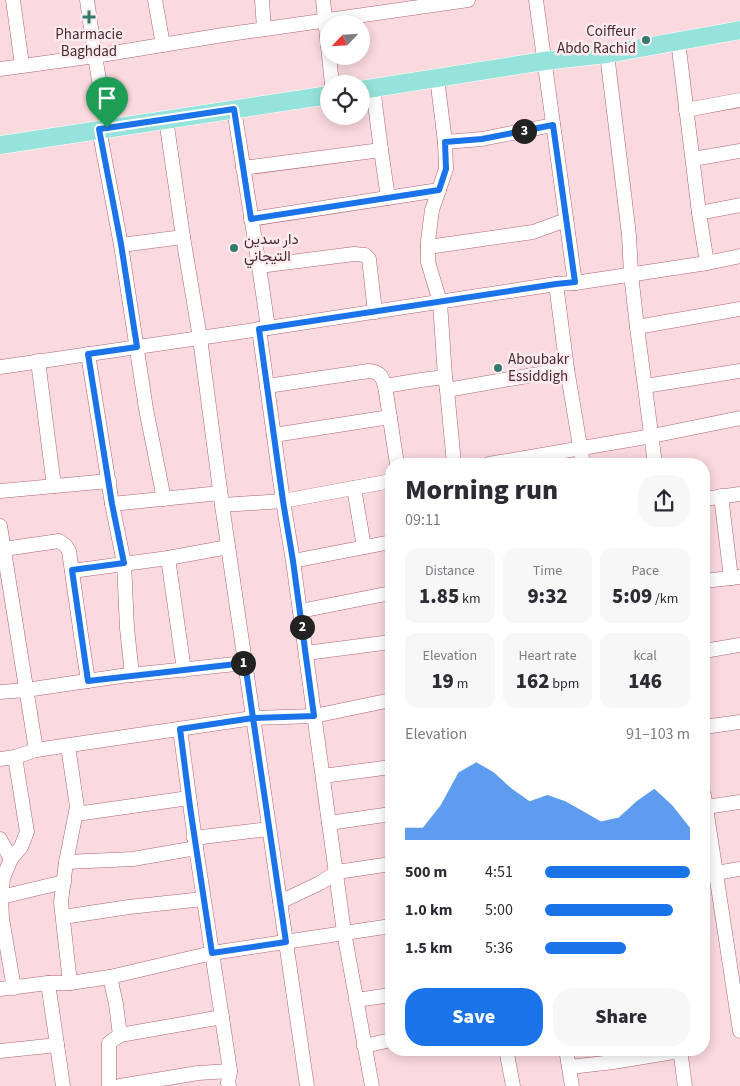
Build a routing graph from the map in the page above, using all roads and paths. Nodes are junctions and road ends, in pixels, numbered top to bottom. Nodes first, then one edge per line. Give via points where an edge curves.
1 (13, 0) edge
2 (87, 0) edge
3 (155, 0) edge
4 (262, 0) edge
5 (322, 0) edge
6 (466, 0) edge
7 (536, 0) edge
8 (324, 15) edge
9 (360, 15) edge
10 (320, 21) edge
11 (264, 29) junction
12 (740, 30) edge
13 (678, 41) junction
14 (163, 45) junction
15 (607, 54) junction
16 (95, 56) junction
17 (544, 60) junction
18 (22, 65) junction
19 (0, 68) edge
20 (438, 78) junction
21 (370, 89) edge
22 (320, 96) edge
23 (740, 100) edge
24 (370, 102) edge
25 (234, 109) junction
26 (686, 110) junction
27 (166, 119) junction
28 (553, 125) junction
29 (103, 129) junction
30 (445, 142) junction
31 (0, 145) edge
32 (381, 150) junction
33 (740, 151) edge
34 (693, 160) junction
35 (243, 168) junction
36 (439, 190) junction
37 (388, 198) junction
38 (740, 205) edge
39 (699, 213) junction
40 (251, 219) junction
41 (566, 220) junction
42 (183, 237) junction
43 (121, 244) junction
44 (428, 246) junction
45 (740, 256) edge
46 (707, 263) junction
47 (259, 266) junction
48 (631, 274) junction
49 (575, 282) junction
50 (556, 284) junction
51 (440, 302) junction
52 (740, 308) edge
53 (375, 312) junction
54 (637, 327) junction
55 (263, 329) junction
56 (200, 338) junction
57 (137, 347) junction
58 (88, 354) junction
59 (38, 361) junction
60 (0, 367) edge
61 (567, 369) junction
62 (740, 371) edge
63 (446, 384) junction
64 (266, 386) junction
65 (385, 386) junction
66 (645, 386) junction
67 (390, 417) junction
68 (740, 418) edge
69 (274, 435) junction
70 (652, 436) junction
71 (581, 448) junction
72 (396, 458) edge
73 (453, 458) edge
74 (524, 458) edge
75 (582, 458) edge
76 (655, 458) edge
77 (109, 481) junction
78 (385, 482) edge
79 (54, 486) junction
80 (354, 488) junction
81 (0, 491) edge
82 (740, 494) edge
83 (722, 496) junction
84 (710, 498) edge
85 (164, 499) junction
86 (221, 499) junction
87 (283, 501) junction
88 (112, 504) junction
89 (0, 526) edge
90 (385, 543) edge
91 (228, 547) junction
92 (364, 548) junction
93 (4, 549) junction
94 (168, 558) junction
95 (293, 561) junction
96 (124, 563) junction
97 (72, 570) junction
98 (735, 577) edge
99 (710, 580) edge
100 (4, 581) edge
101 (385, 594) edge
102 (300, 611) junction
103 (385, 643) edge
104 (740, 645) edge
105 (710, 649) edge
106 (306, 653) junction
107 (245, 663) junction
108 (184, 670) junction
109 (132, 675) junction
110 (88, 681) junction
111 (26, 690) junction
112 (0, 692) edge
113 (385, 701) edge
114 (314, 716) junction
115 (253, 718) junction
116 (740, 722) edge
117 (710, 726) edge
118 (180, 729) junction
119 (68, 746) junction
120 (36, 750) junction
121 (15, 757) junction
122 (0, 759) edge
123 (385, 768) edge
124 (322, 776) junction
125 (189, 798) junction
126 (710, 801) edge
127 (740, 802) edge
128 (76, 814) junction
129 (385, 815) edge
130 (329, 823) junction
131 (269, 828) junction
132 (0, 839) edge
133 (195, 843) junction
134 (12, 859) junction
135 (66, 862) junction
136 (385, 865) edge
137 (740, 869) edge
138 (337, 872) junction
139 (710, 874) edge
140 (2, 878) edge
141 (710, 878) edge
142 (64, 882) junction
143 (1, 897) junction
144 (203, 899) junction
145 (280, 902) junction
146 (63, 917) junction
147 (1, 919) edge
148 (385, 927) edge
149 (344, 932) junction
150 (740, 940) edge
151 (286, 942) junction
152 (726, 942) junction
153 (212, 953) junction
154 (110, 977) junction
155 (48, 983) junction
156 (70, 983) junction
157 (14, 988) junction
158 (0, 989) edge
159 (385, 996) edge
160 (356, 1000) junction
161 (222, 1017) junction
162 (740, 1027) edge
163 (120, 1035) junction
164 (385, 1041) edge
165 (57, 1046) junction
166 (364, 1046) junction
167 (0, 1051) edge
168 (507, 1056) edge
169 (568, 1056) edge
170 (646, 1056) edge
171 (681, 1056) edge
172 (570, 1067) junction
173 (230, 1071) junction
174 (63, 1086) edge
175 (110, 1086) edge
176 (120, 1086) edge
177 (229, 1086) edge
178 (307, 1086) edge
179 (372, 1086) edge
180 (513, 1086) edge
181 (572, 1086) edge
182 (685, 1086) edge

1 - 18 street
2 - 16 street
3 - 14 street
4 - 11 street
5 - 8 street
6 - 9 street
7 - 17 street
10 - 11 street
11 - 14 street
12 - 13 main road
13 - 15 main road
13 - 26 street
14 - 16 street
15 - 17 main road
15 - 48 street
16 - 18 street
16 - 29 street
17 - 20 main road
17 - 28 street
18 - 19 street
20 - 21 main road
20 - 30 street
22 - 25 main road
23 - 26 street
24 - 32 street
25 - 27 main road
25 - 35 street
26 - 34 street
27 - 29 main road
27 - 42 street
28 - 30 street via 482,139
28 - 41 street
29 - 31 main road
29 - 43 street
30 - 36 street via 446,169
32 - 35 street
32 - 37 street
33 - 34 street
34 - 39 street
35 - 40 street
36 - 37 street
36 - 44 street via 432,210
37 - 40 street
38 - 39 street
39 - 46 street
40 - 47 street
41 - 44 street via 533,232
41 - 49 street
42 - 43 street
42 - 56 street
43 - 57 street
44 - 51 street via 428,262
45 - 46 street
46 - 48 street
47 - 53 street via 365,255 369,259
47 - 55 street
48 - 49 street
48 - 54 street
49 - 50 street
50 - 51 street
50 - 61 street
51 - 53 street
51 - 63 street
52 - 54 street
53 - 55 street
54 - 66 street
55 - 56 street
55 - 64 street
56 - 57 street
56 - 86 street
57 - 58 street
57 - 85 street
58 - 59 street
58 - 77 street
59 - 60 street
59 - 79 street
61 - 63 street
61 - 71 street
62 - 66 street
63 - 65 street via 421,380
63 - 73 street
64 - 65 street via 368,371 382,377
64 - 69 street
65 - 67 street
66 - 70 street
67 - 69 street
67 - 72 street
68 - 70 street
69 - 87 street
70 - 71 street
70 - 76 street
71 - 74 street
71 - 75 street
77 - 79 street
77 - 88 street
78 - 80 street
79 - 81 street
80 - 87 street
80 - 92 street
82 - 83 street
83 - 84 street
83 - 98 street
85 - 86 street
85 - 88 street
86 - 87 street
86 - 91 street
87 - 95 street
88 - 96 street
89 - 93 street
90 - 92 street
91 - 94 street
91 - 107 street
92 - 95 street
93 - 97 street via 59,541 69,551
93 - 100 street
94 - 96 street
94 - 108 street
95 - 102 street
96 - 97 street
96 - 109 street
97 - 110 street
98 - 99 street
100 - 111 street
101 - 102 street
102 - 106 street
103 - 106 street
104 - 105 street
106 - 114 street
107 - 108 street
107 - 115 street
108 - 109 street
109 - 110 street
110 - 111 street
111 - 112 street
111 - 120 street
113 - 114 street
114 - 115 street
114 - 124 street
115 - 118 street
115 - 131 street
116 - 117 street
118 - 119 street
118 - 125 street
119 - 120 street
119 - 128 street
120 - 121 street
121 - 122 street
121 - 134 street via 27,832
123 - 124 street
124 - 130 street
125 - 128 street
125 - 133 street
126 - 127 street
128 - 135 street
129 - 130 street
130 - 138 street
131 - 133 street
131 - 145 street
132 - 134 street
133 - 135 street via 133,859
133 - 144 street
134 - 140 street
135 - 142 street
136 - 138 street
137 - 139 street
138 - 145 street
138 - 149 street
140 - 143 street
141 - 152 street
142 - 143 street
142 - 146 street
143 - 147 street
144 - 146 street
144 - 153 street
145 - 151 street
146 - 156 street
147 - 157 street
148 - 149 street
149 - 151 street
149 - 160 street
150 - 152 street
151 - 153 street
151 - 178 street
152 - 162 street
153 - 154 street
153 - 161 street
154 - 156 street
154 - 163 street
155 - 156 street
155 - 157 street
155 - 165 street
157 - 158 street
159 - 160 street
160 - 166 street
161 - 163 street
161 - 173 street
163 - 175 street via 109,1043
164 - 166 street
165 - 167 street
165 - 174 street
166 - 179 street
168 - 180 street
169 - 172 street
170 - 172 street
171 - 182 street
172 - 181 street
173 - 176 street
173 - 177 street

